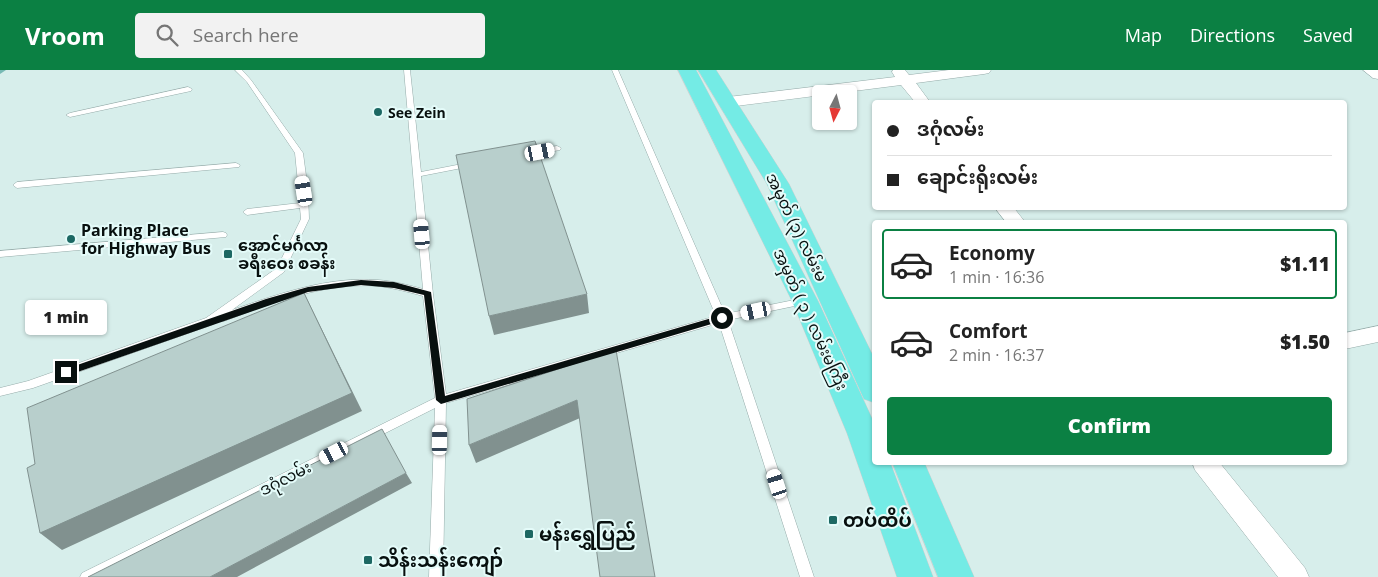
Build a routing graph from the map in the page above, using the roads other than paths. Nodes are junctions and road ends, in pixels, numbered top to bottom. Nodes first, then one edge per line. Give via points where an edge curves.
1 (238, 70) edge
2 (407, 70) edge
3 (615, 70) edge
4 (687, 70) edge
5 (708, 70) edge
6 (984, 70) edge
7 (1370, 70) edge
8 (901, 75) edge
9 (1378, 75) edge
10 (188, 89) dead end
11 (921, 100) edge
12 (717, 103) junction
13 (70, 115) dead end
14 (557, 148) dead end
15 (520, 155) edge
16 (482, 162) edge
17 (236, 165) dead end
18 (416, 174) junction
19 (17, 185) dead end
20 (305, 205) junction
21 (1006, 210) edge
22 (247, 212) dead end
23 (1014, 220) edge
24 (223, 235) dead end
25 (0, 254) edge
26 (428, 294) junction
27 (805, 301) junction
28 (722, 318) junction
29 (210, 321) junction
30 (1378, 334) edge
31 (1347, 341) edge
32 (872, 385) edge
33 (0, 392) edge
34 (441, 400) junction
35 (869, 432) edge
36 (879, 465) edge
37 (909, 465) edge
38 (1206, 465) edge
39 (87, 577) edge
40 (435, 577) edge
41 (808, 577) edge
42 (915, 577) edge
43 (956, 577) edge
44 (1295, 577) edge

1 - 20 lane via 298,153
2 - 18 lane
3 - 28 lane
4 - 12 main road, အမှတ် ( ၃ ) လမ်းမကြီး
5 - 12 main road, အမှတ် (၃) လမ်းမ
6 - 8 street
7 - 9 street
8 - 11 street
8 - 12 street
10 - 13 lane
12 - 27 main road, အမှတ် ( ၃ ) လမ်းမကြီး
12 - 32 main road, အမှတ် (၃) လမ်းမ via 778,184
14 - 15 lane
16 - 18 lane
17 - 19 lane
18 - 26 lane
20 - 22 lane
20 - 29 lane via 305,220 281,270
21 - 23 street
24 - 25 lane
26 - 29 lane via 394,285 361,282 308,290
26 - 34 lane
27 - 28 lane, ဒဂုံလမ်း
27 - 35 main road, အမှတ် ( ၃ ) လမ်းမကြီး
28 - 34 lane, ဒဂုံလမ်း
28 - 41 lane
29 - 33 lane via 30,385
30 - 31 street
34 - 39 lane, ဒဂုံလမ်း
34 - 40 lane
36 - 42 main road, အမှတ် ( ၃ ) လမ်းမကြီး
37 - 43 main road
38 - 44 street

